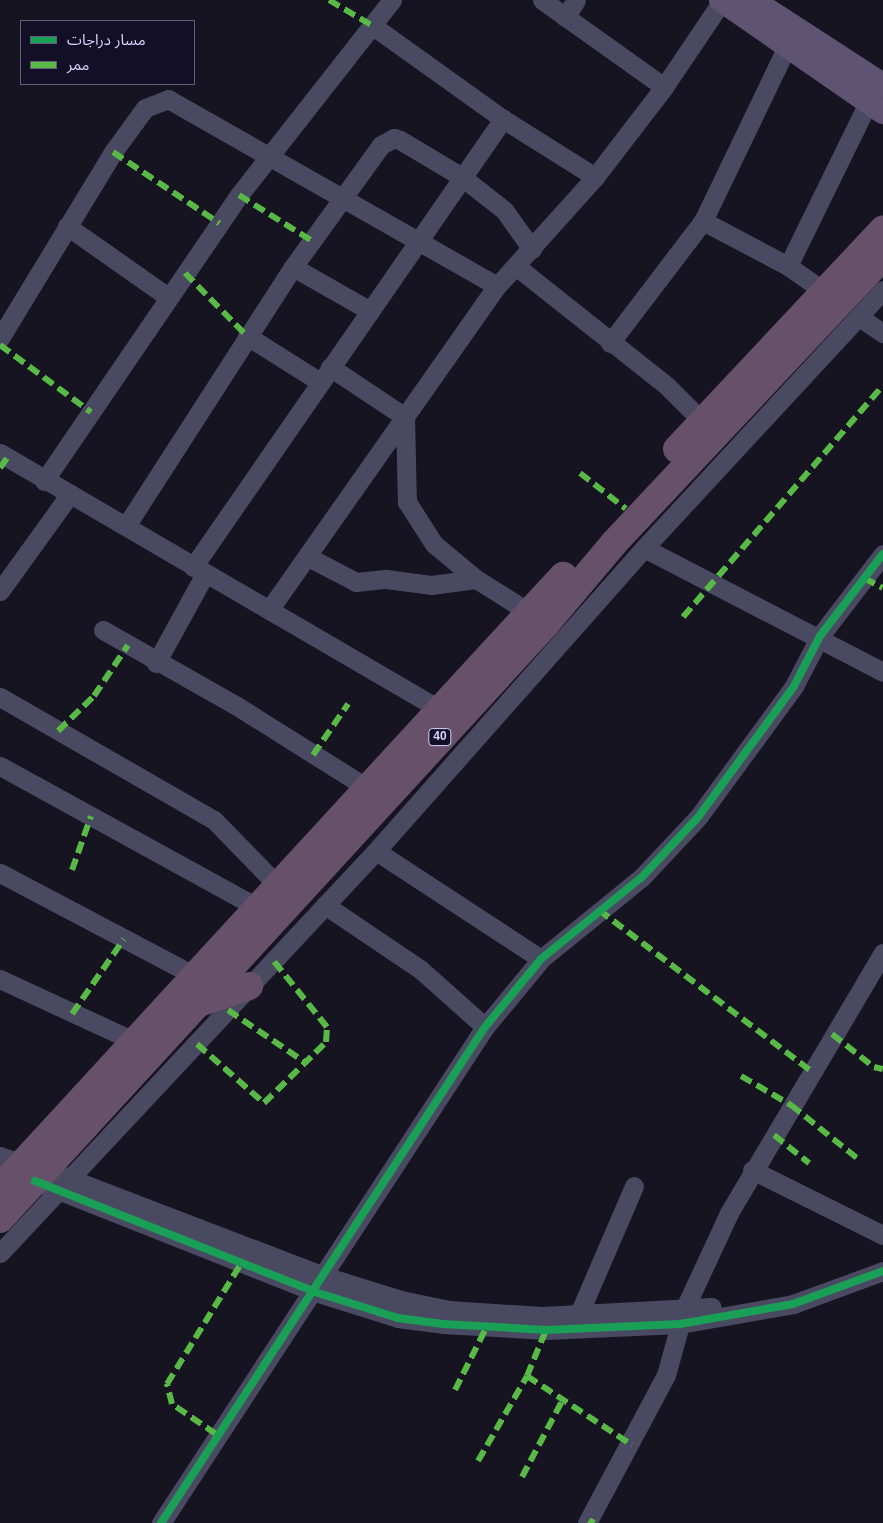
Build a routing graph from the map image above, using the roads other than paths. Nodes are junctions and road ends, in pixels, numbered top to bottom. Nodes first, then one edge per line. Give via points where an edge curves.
1 (392, 0) edge
2 (542, 0) edge
3 (576, 0) edge
4 (721, 0) edge
5 (752, 0) edge
6 (565, 17) junction
7 (373, 26) junction
8 (788, 44) junction
9 (664, 87) junction
10 (878, 99) edge
11 (502, 119) junction
12 (272, 156) junction
13 (595, 176) junction
14 (462, 177) junction
15 (346, 197) junction
16 (702, 221) junction
17 (67, 226) junction
18 (883, 230) edge
19 (418, 239) junction
20 (532, 249) junction
21 (883, 257) edge
22 (788, 266) junction
23 (293, 267) junction
24 (517, 267) junction
25 (497, 286) junction
26 (883, 290) edge
27 (824, 292) junction
28 (168, 297) junction
29 (370, 311) junction
30 (859, 317) junction
31 (883, 333) edge
32 (247, 336) junction
33 (0, 338) edge
34 (610, 343) junction
35 (325, 374) junction
36 (405, 417) junction
37 (702, 421) junction
38 (0, 453) edge
39 (44, 481) junction
40 (70, 494) junction
41 (126, 526) junction
42 (644, 548) junction
43 (883, 554) edge
44 (308, 556) junction
45 (199, 571) junction
46 (476, 579) junction
47 (0, 591) edge
48 (269, 610) junction
49 (537, 618) junction
50 (103, 630) dead end
51 (820, 636) junction
52 (156, 663) junction
53 (883, 672) edge
54 (0, 697) edge
55 (439, 709) junction
56 (430, 747) junction
57 (452, 765) junction
58 (0, 766) edge
59 (367, 788) junction
60 (376, 851) junction
61 (0, 873) edge
62 (285, 893) junction
63 (325, 905) junction
64 (258, 908) junction
65 (883, 952) edge
66 (541, 958) junction
67 (195, 976) junction
68 (0, 979) edge
69 (249, 986) junction
70 (198, 1003) junction
71 (485, 1028) junction
72 (136, 1042) junction
73 (25, 1167) edge
74 (752, 1170) junction
75 (66, 1185) junction
76 (634, 1186) dead end
77 (0, 1188) edge
78 (0, 1218) edge
79 (883, 1236) edge
80 (0, 1253) edge
81 (883, 1257) edge
82 (883, 1271) edge
83 (324, 1276) junction
84 (315, 1292) junction
85 (682, 1317) junction
86 (575, 1321) junction
87 (161, 1523) edge
88 (587, 1523) edge

1 - 7 street
2 - 6 street
3 - 6 street
4 - 8 main road
4 - 9 street
5 - 10 main road
6 - 9 street
7 - 11 street
7 - 12 street
8 - 10 main road
8 - 16 street
9 - 13 street
10 - 22 street
11 - 13 street
11 - 14 street
12 - 15 street
12 - 17 street via 168,99 157,101 145,108 118,145
12 - 28 street
13 - 20 street
14 - 15 street via 394,138 381,145
14 - 19 street
14 - 20 street via 504,210
15 - 19 street
15 - 23 street
16 - 22 street
16 - 34 street
17 - 28 street
17 - 33 street
18 - 27 highway, 40
19 - 25 street
19 - 29 street
20 - 24 street
21 - 49 highway, 40 via 614,543
22 - 27 street
23 - 29 street
23 - 32 street
24 - 25 street
24 - 34 street
25 - 36 street
26 - 30 street
27 - 37 highway, 40
28 - 39 street
29 - 35 street
30 - 31 street
30 - 42 street
32 - 35 street
32 - 41 street
34 - 37 street via 667,386
35 - 36 street
35 - 45 street
36 - 44 street
36 - 46 street via 407,502 434,544
37 - 49 highway, 40
38 - 39 street
39 - 40 street
40 - 41 street
40 - 47 street
41 - 45 street
42 - 51 street
42 - 57 street
43 - 51 street
44 - 46 street via 356,582 386,579 431,585
44 - 48 street
45 - 48 street
45 - 52 street
46 - 49 street
48 - 55 street
49 - 55 highway, 40
49 - 56 highway, 40
50 - 52 street
51 - 53 street
51 - 66 street via 794,686 694,822 642,876
52 - 59 street via 237,706
54 - 62 street via 214,820
55 - 59 highway, 40
56 - 57 street
56 - 62 highway, 40
57 - 60 street
58 - 64 street
59 - 62 highway, 40
60 - 63 street
60 - 66 street
61 - 67 street
62 - 64 highway, 40
62 - 70 highway, 40
63 - 69 street
63 - 71 street via 420,969
64 - 67 highway, 40
65 - 74 street
66 - 71 street
67 - 72 highway, 40
68 - 72 street
69 - 70 highway
69 - 75 street
70 - 73 highway, 40
71 - 83 street
72 - 73 highway, 40
73 - 75 street
73 - 77 highway, 40
73 - 78 highway, 40
74 - 79 street
74 - 85 street
75 - 80 street
75 - 83 street
75 - 84 street
76 - 86 street
81 - 85 street via 772,1298
82 - 85 street via 793,1304
83 - 84 street
83 - 86 street via 450,1310
84 - 86 street via 407,1319 486,1328
84 - 87 street via 216,1434
85 - 86 street
85 - 88 street via 666,1375

